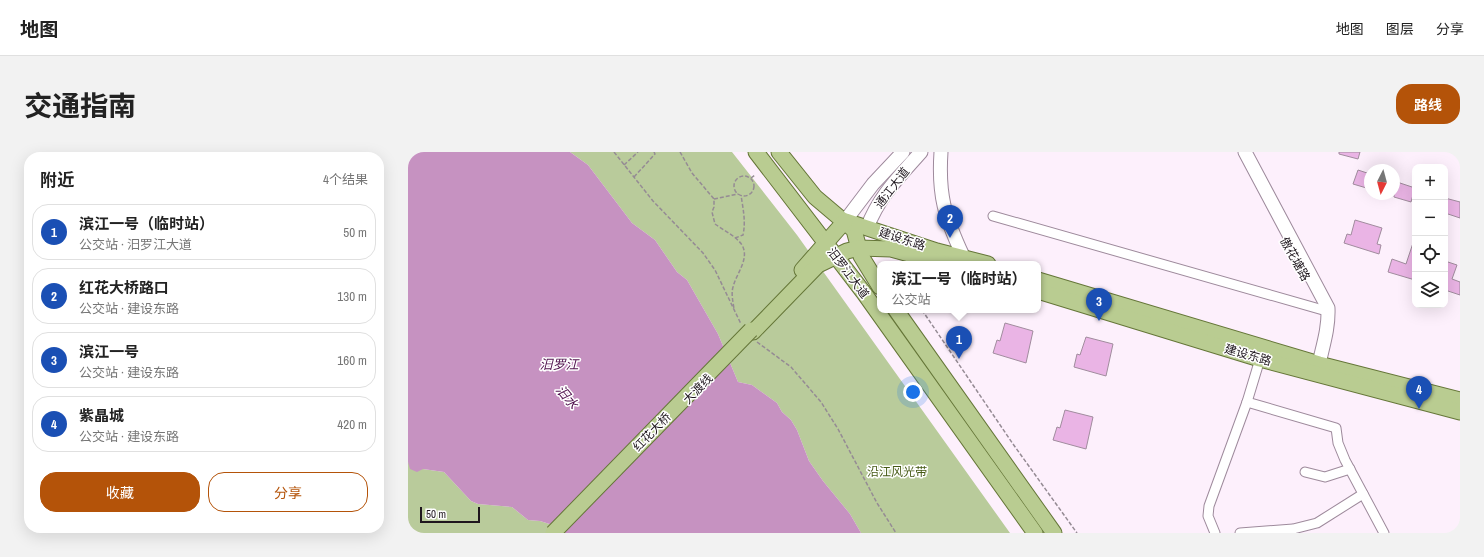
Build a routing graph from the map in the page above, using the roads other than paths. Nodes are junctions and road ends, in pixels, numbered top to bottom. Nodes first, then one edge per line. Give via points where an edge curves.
1 (756, 152) edge
2 (780, 152) edge
3 (903, 152) edge
4 (921, 152) edge
5 (941, 152) edge
6 (1237, 152) edge
7 (1245, 152) edge
8 (993, 216) dead end
9 (845, 221) junction
10 (868, 228) junction
11 (825, 242) junction
12 (859, 248) junction
13 (835, 256) junction
14 (964, 256) junction
15 (933, 261) edge
16 (979, 261) edge
17 (1041, 281) edge
18 (877, 283) edge
19 (1041, 292) edge
20 (1323, 310) junction
21 (877, 311) edge
22 (878, 313) edge
23 (898, 313) edge
24 (907, 313) edge
25 (907, 326) junction
26 (752, 331) junction
27 (1260, 359) junction
28 (1315, 368) junction
29 (1460, 400) edge
30 (1247, 402) junction
31 (1460, 412) edge
32 (1350, 469) junction
33 (1305, 472) dead end
34 (1363, 494) junction
35 (553, 533) edge
36 (560, 533) edge
37 (1035, 533) edge
38 (1054, 533) edge
39 (1216, 533) edge
40 (1240, 533) edge
41 (1384, 533) edge

1 - 11 main road, 汨罗江大道
2 - 9 main road, 汨罗江大道 via 815,197
3 - 9 street, 通江大道 via 872,184
4 - 10 street, 通江大道 via 876,206
5 - 14 street via 942,204
6 - 20 street, 傲花塘路
7 - 28 street via 1328,308 1329,320 1324,347
8 - 20 street
9 - 10 main road, 建设东路
9 - 11 main road
9 - 12 main road, 汨罗江大道 via 856,234
10 - 12 main road, 通江大道
10 - 14 main road, 建设东路 via 938,251
11 - 13 main road, 汨罗江大道
11 - 26 main road
12 - 13 main road, 建设东路
12 - 15 main road, 建设东路 via 891,248
12 - 18 main road, 汨罗江大道 via 868,270
13 - 21 main road, 汨罗江大道
13 - 26 main road, 建设东路 via 818,265
14 - 16 main road, 建设东路
17 - 28 main road, 建设东路
19 - 27 main road, 建设东路
20 - 28 street
22 - 37 main road, 汨罗江大道
23 - 25 main road
24 - 25 main road
25 - 38 main road
26 - 35 main road, 红花大桥, bridge
26 - 36 main road, 大渡线, bridge
27 - 28 main road, 建设东路
27 - 30 street
28 - 29 main road, 建设东路
28 - 31 main road, 建设东路
30 - 32 street via 1336,428 1338,443
30 - 39 street via 1209,506 1208,516
32 - 33 street via 1325,477
32 - 34 street
34 - 40 street via 1317,523
34 - 41 street

